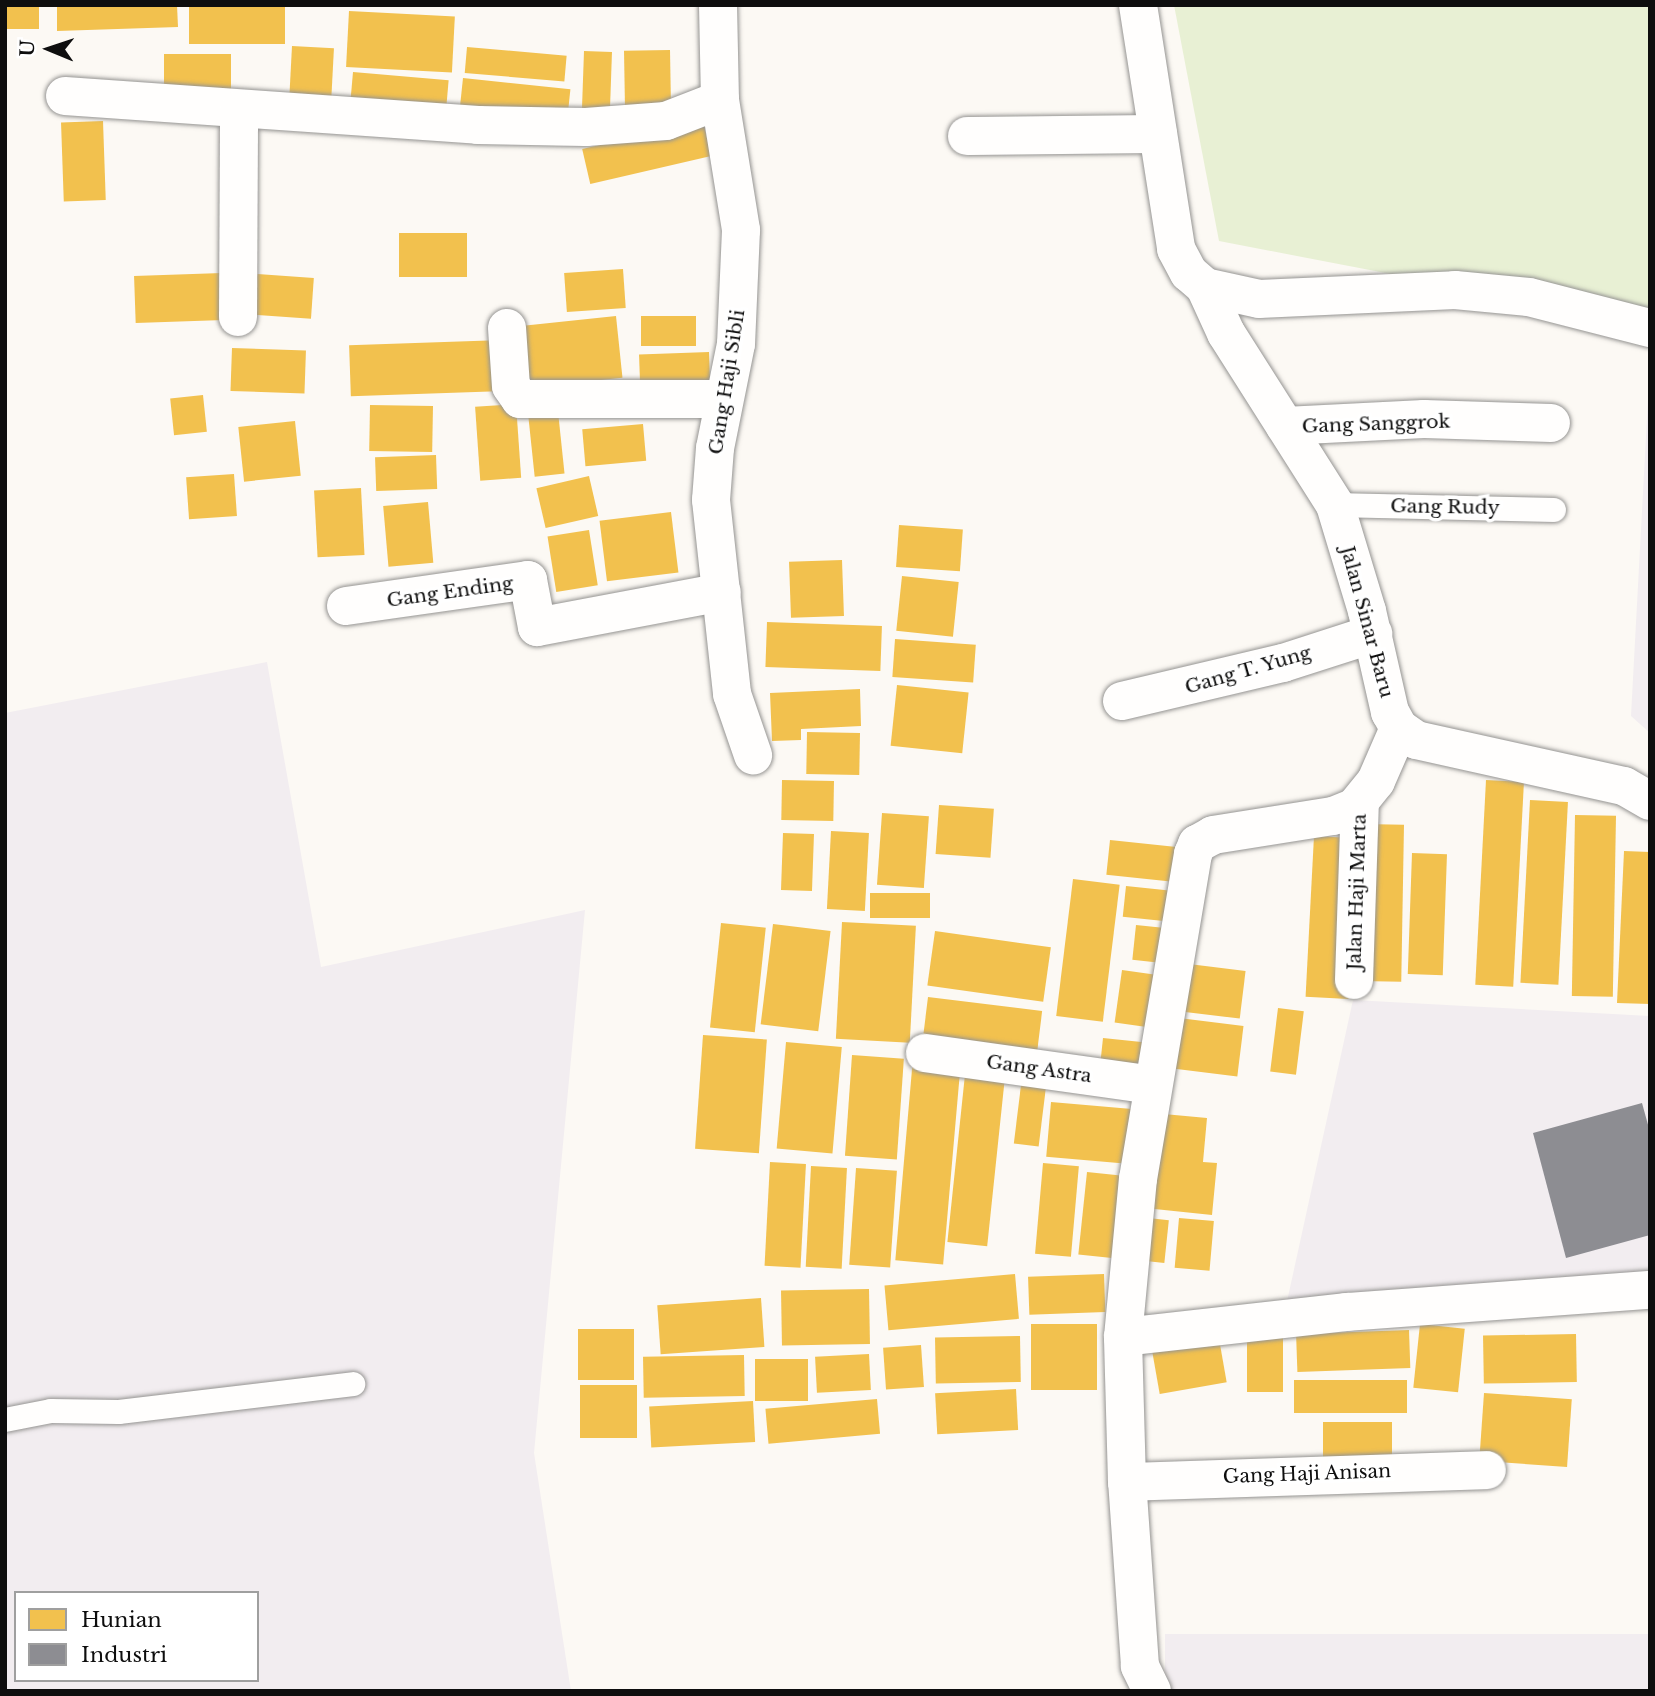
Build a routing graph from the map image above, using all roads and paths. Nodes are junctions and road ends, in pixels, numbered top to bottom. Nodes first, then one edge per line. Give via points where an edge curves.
1 (718, 5) edge
2 (1138, 5) edge
3 (65, 96) dead end
4 (720, 100) junction
5 (239, 110) junction
6 (1158, 134) junction
7 (967, 136) dead end
8 (1205, 287) junction
9 (238, 317) dead end
10 (507, 327) dead end
11 (1650, 328) edge
12 (723, 399) junction
13 (1551, 424) dead end
14 (1285, 426) junction
15 (1335, 505) junction
16 (1554, 510) dead end
17 (722, 592) junction
18 (346, 606) dead end
19 (1373, 634) junction
20 (1122, 701) dead end
21 (1399, 728) junction
22 (753, 755) dead end
23 (1650, 801) edge
24 (1360, 803) junction
25 (1354, 980) dead end
26 (925, 1053) dead end
27 (1153, 1085) junction
28 (1650, 1290) edge
29 (1124, 1337) junction
30 (353, 1384) dead end
31 (5, 1420) edge
32 (1487, 1470) dead end
33 (1127, 1482) junction
34 (1153, 1691) edge

1 - 4 street, Gang Haji Sibli
2 - 6 street, Jalan Sinar Baru
3 - 5 street
4 - 5 street via 666,121 586,127
4 - 12 street, Gang Haji Sibli via 741,230 737,330
5 - 9 street
6 - 7 street
6 - 8 street, Jalan Sinar Baru via 1176,249 1189,274
8 - 11 street via 1259,299 1455,290 1529,297
8 - 14 street, Jalan Sinar Baru via 1226,333
10 - 12 street via 511,386 520,399
12 - 17 street, Gang Haji Sibli via 711,500
13 - 14 street, Gang Sanggrok via 1424,419
14 - 15 street, Jalan Sinar Baru
15 - 16 lane, Gang Rudy
15 - 19 street, Jalan Sinar Baru
17 - 18 street, Gang Ending via 537,626 528,580
17 - 22 street, Gang Haji Sibli via 732,694
19 - 20 street, Gang T. Yung via 1283,663
19 - 21 street, Jalan Sinar Baru via 1390,712
21 - 23 street via 1416,740 1624,786
21 - 24 street via 1376,781
24 - 25 street, Jalan Haji Marta
24 - 27 street via 1333,816 1213,835 1197,844
26 - 27 street, Gang Astra
27 - 29 street via 1138,1179
28 - 29 street via 1347,1312
29 - 33 street
30 - 31 lane via 119,1412 51,1411
32 - 33 street, Gang Haji Anisan
33 - 34 street via 1140,1666

